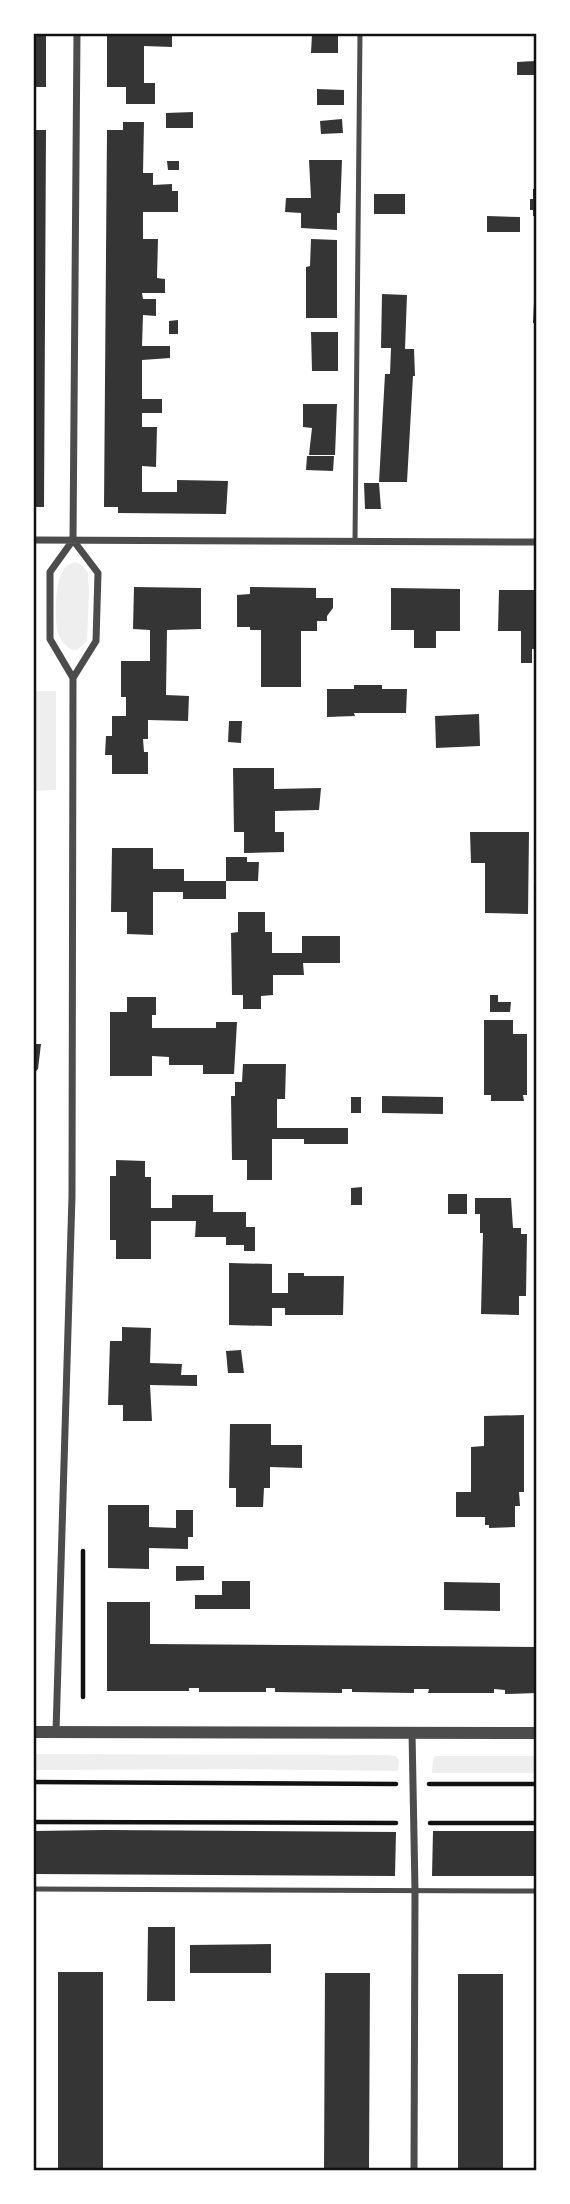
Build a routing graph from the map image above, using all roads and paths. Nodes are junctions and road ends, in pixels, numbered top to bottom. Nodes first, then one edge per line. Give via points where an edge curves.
1 (77, 33) edge
2 (360, 33) edge
3 (33, 540) edge
4 (73, 540) junction
5 (355, 541) junction
6 (537, 542) edge
7 (73, 678) junction
8 (33, 1732) edge
9 (56, 1732) junction
10 (412, 1732) junction
11 (537, 1733) edge
12 (33, 1782) edge
13 (414, 1784) junction
14 (537, 1784) edge
15 (33, 1822) edge
16 (414, 1823) junction
17 (537, 1823) edge
18 (33, 1889) edge
19 (415, 1889) junction
20 (537, 1891) edge
21 (414, 2171) edge

1 - 4 street
2 - 5 lane
3 - 4 street
4 - 5 street
4 - 7 street via 50,572 50,639
4 - 7 street via 98,573 96,640
5 - 6 street
7 - 9 street via 72,1196
8 - 9 street
9 - 10 street
10 - 11 street
10 - 13 street
12 - 13 path
13 - 14 path
13 - 16 street
15 - 16 path
16 - 17 path
16 - 19 street
18 - 19 lane
19 - 20 lane
19 - 21 street

